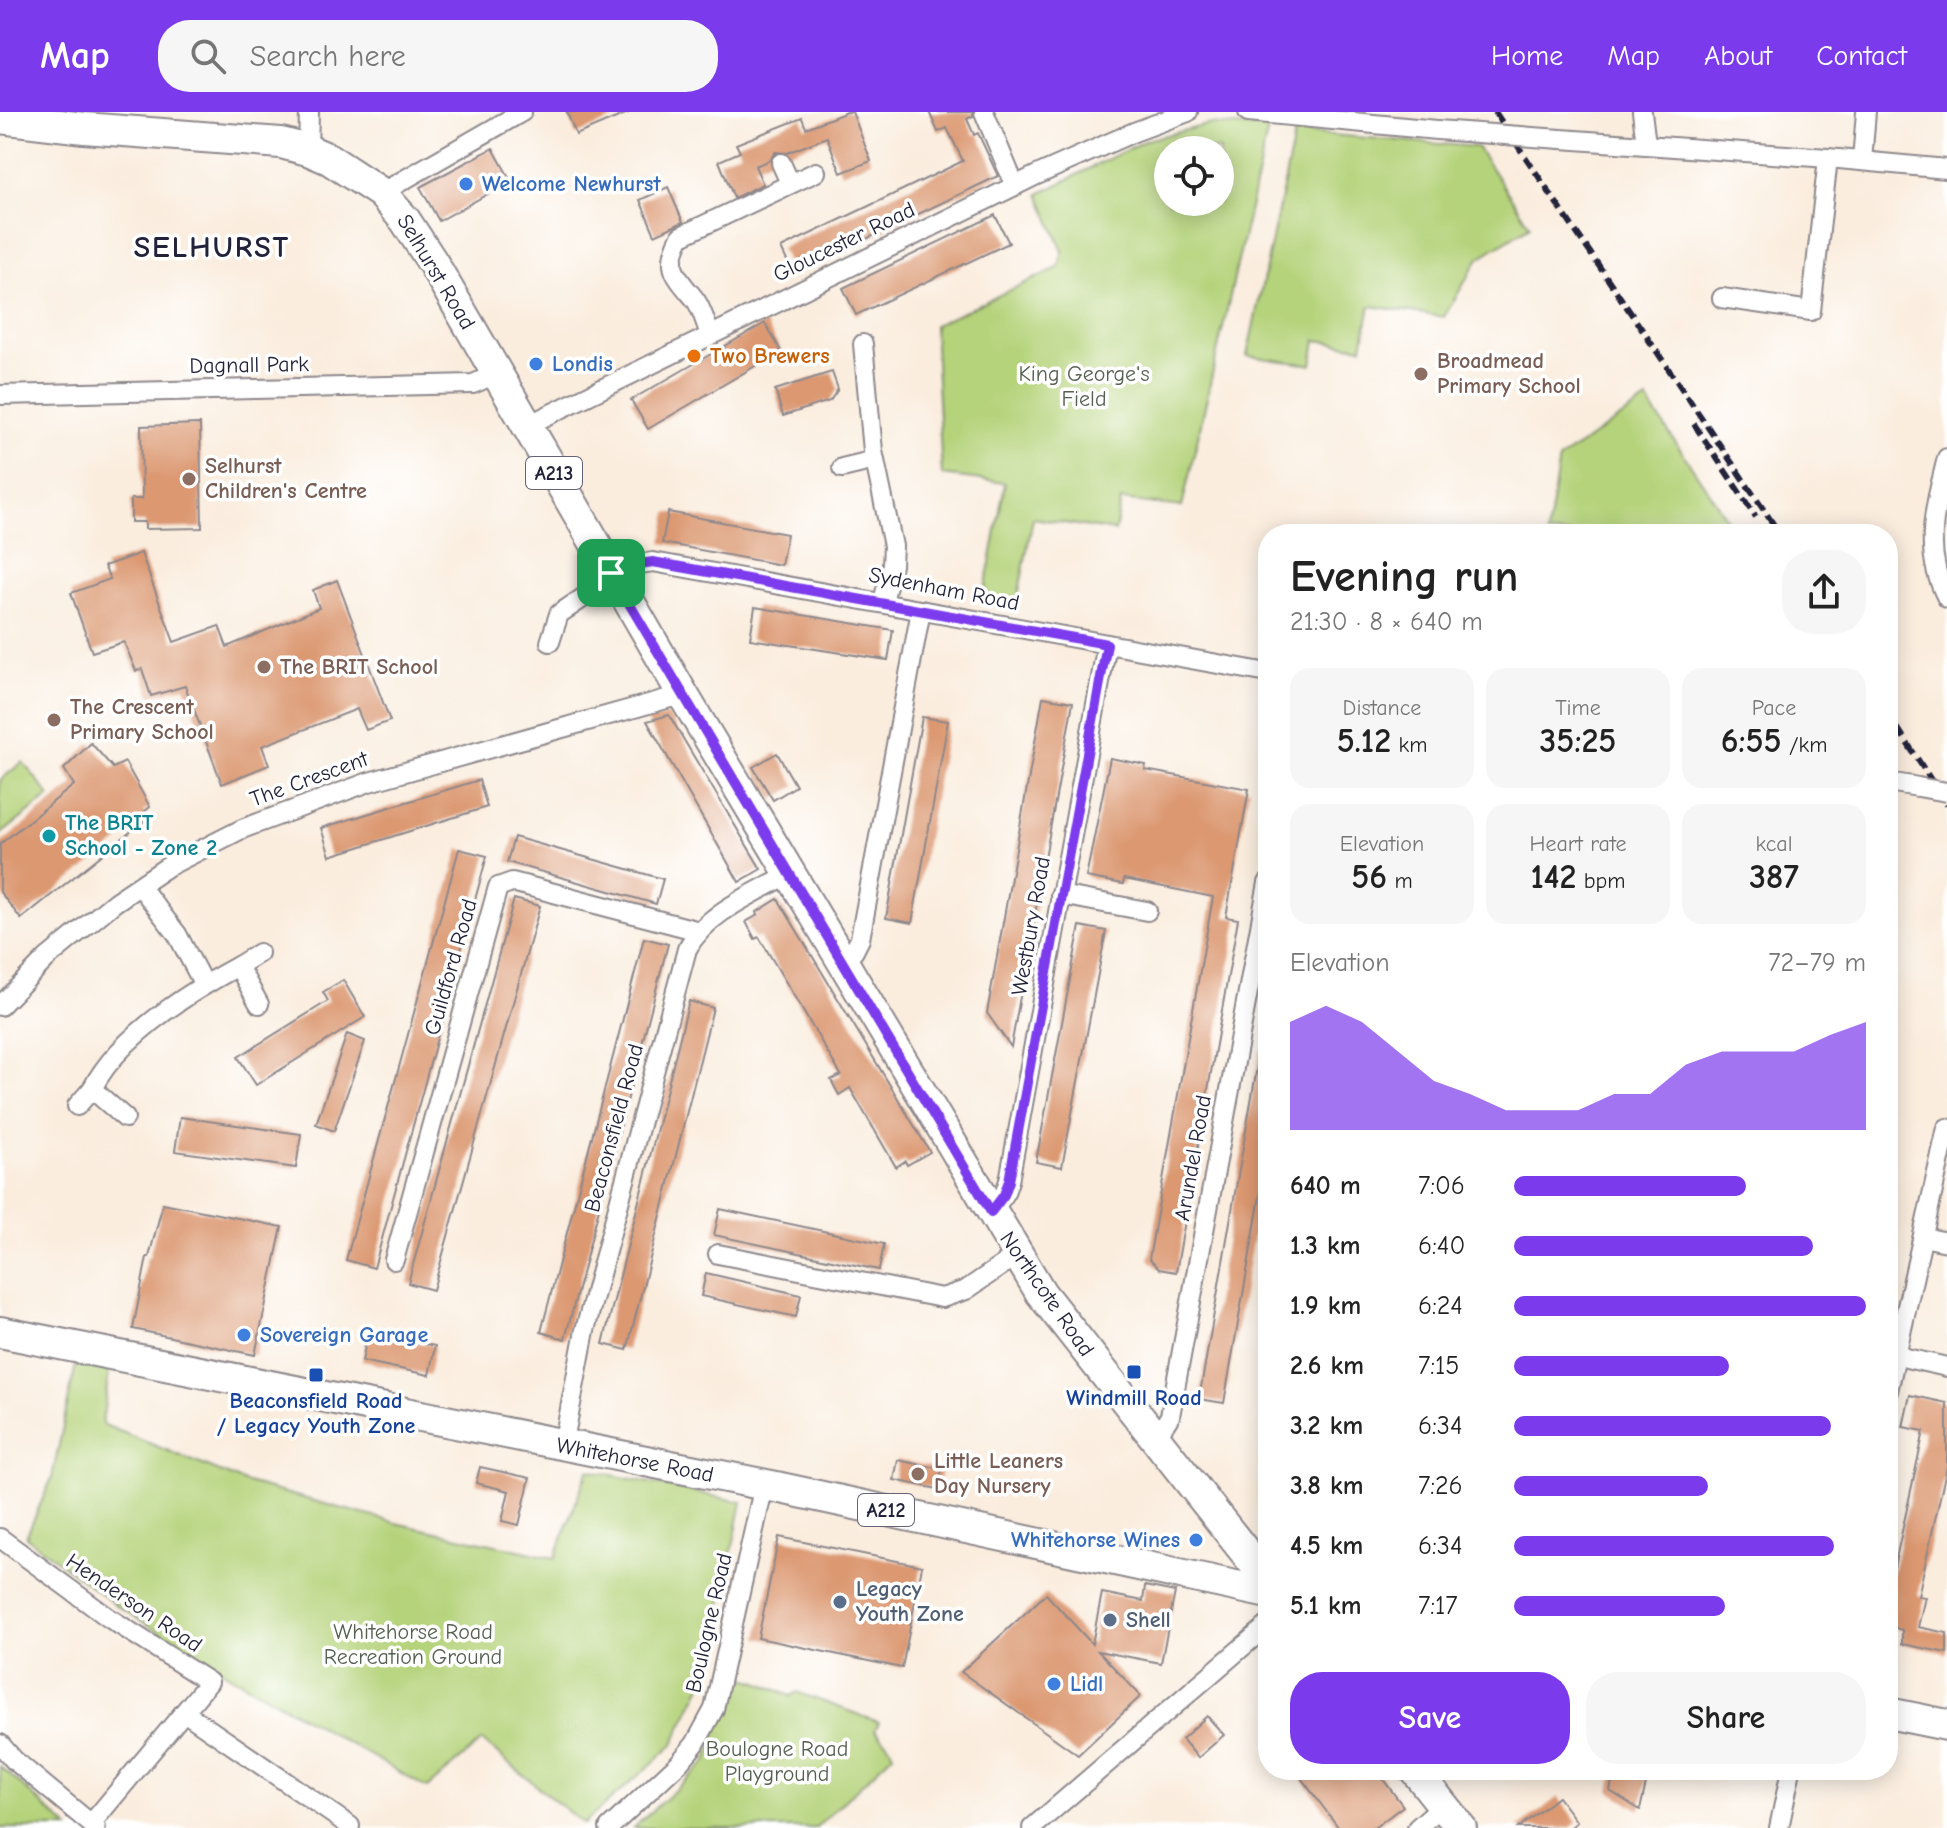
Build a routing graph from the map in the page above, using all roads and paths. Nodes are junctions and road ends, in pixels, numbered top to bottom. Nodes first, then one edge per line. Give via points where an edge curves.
1 (309, 112) edge
2 (522, 112) edge
3 (984, 112) edge
4 (1188, 112) edge
5 (1248, 112) edge
6 (1642, 112) edge
7 (1866, 112) edge
8 (0, 118) edge
9 (1646, 144) junction
10 (308, 150) junction
11 (1828, 158) junction
12 (1862, 161) junction
13 (781, 163) dead end
14 (1947, 169) edge
15 (816, 172) dead end
16 (790, 183) junction
17 (1015, 186) junction
18 (381, 193) junction
19 (1722, 298) dead end
20 (710, 334) junction
21 (863, 344) dead end
22 (496, 374) junction
23 (0, 395) edge
24 (526, 426) junction
25 (1947, 458) edge
26 (875, 460) junction
27 (842, 468) dead end
28 (613, 575) junction
29 (1947, 598) edge
30 (883, 602) junction
31 (921, 610) junction
32 (550, 642) dead end
33 (1107, 644) junction
34 (1258, 671) edge
35 (682, 693) junction
36 (1898, 784) edge
37 (1947, 792) edge
38 (789, 874) junction
39 (140, 886) junction
40 (1060, 895) junction
41 (1147, 911) dead end
42 (699, 931) junction
43 (1258, 937) edge
44 (259, 953) dead end
45 (843, 963) junction
46 (238, 966) junction
47 (204, 985) junction
48 (259, 1004) dead end
49 (0, 1006) edge
50 (92, 1089) junction
51 (77, 1106) dead end
52 (125, 1118) dead end
53 (1947, 1128) edge
54 (991, 1212) junction
55 (1923, 1237) junction
56 (1947, 1242) edge
57 (718, 1254) dead end
58 (1017, 1255) junction
59 (394, 1260) dead end
60 (0, 1332) edge
61 (1898, 1332) edge
62 (1898, 1356) edge
63 (1947, 1367) edge
64 (1153, 1436) junction
65 (563, 1446) junction
66 (764, 1485) junction
67 (0, 1538) edge
68 (1238, 1542) junction
69 (1258, 1568) edge
70 (1208, 1581) junction
71 (1258, 1591) edge
72 (1258, 1634) edge
73 (184, 1712) junction
74 (1898, 1715) edge
75 (1947, 1725) edge
76 (0, 1744) edge
77 (1423, 1780) edge
78 (1789, 1780) edge
79 (1452, 1816) edge
80 (93, 1826) edge
81 (350, 1826) dead end
82 (609, 1828) edge
83 (1032, 1828) edge
84 (1417, 1828) edge
85 (1779, 1828) edge

1 - 10 street
2 - 18 street
3 - 17 street
4 - 17 street, Gloucester Road
5 - 9 street, bridge
6 - 9 street
7 - 12 street
8 - 10 main road, Selhurst Road / A213 via 281,143
9 - 11 street
10 - 18 main road, Selhurst Road / A213
11 - 12 street
11 - 19 street via 1811,311
12 - 14 street
13 - 16 street
15 - 16 street
16 - 20 street via 681,236 674,250 675,278 696,300
17 - 20 street, Gloucester Road
18 - 22 main road, Selhurst Road / A213 via 419,240
20 - 24 street, Gloucester Road
21 - 26 street
22 - 23 street, Dagnall Park via 473,384
22 - 24 main road, Selhurst Road / A213
24 - 28 main road, Selhurst Road / A213
25 - 29 street via 1931,546
26 - 27 street
26 - 30 street via 893,546
28 - 30 street, Sydenham Road via 621,567 653,562
28 - 32 street, Sydenham Road via 559,614
28 - 35 main road, Northcote Road / A213
30 - 31 street, Sydenham Road
31 - 33 street, Sydenham Road
31 - 45 street via 860,939
33 - 34 street, Sydenham Road
33 - 40 street, Westbury Road
35 - 38 main road, Northcote Road / A213
35 - 39 street, The Crescent via 369,782 242,829 189,854
36 - 37 street, bridge
38 - 42 street, Beaconsfield Road
38 - 45 main road, Northcote Road / A213
39 - 47 street via 177,934
39 - 49 street, The Crescent via 47,958
40 - 41 street
40 - 54 street, Westbury Road via 1009,1181
42 - 59 street, Guildford Road via 512,882 498,887
42 - 65 street, Beaconsfield Road via 687,949 585,1330
43 - 64 street, Arundel Road via 1170,1416
44 - 46 street
45 - 54 main road, Northcote Road / A213
46 - 47 street
46 - 48 street
47 - 50 street via 117,1053
50 - 51 street
50 - 52 street
53 - 55 street
54 - 58 main road, Northcote Road / A213
55 - 56 street
55 - 61 street
57 - 58 street via 942,1298 966,1290
58 - 64 main road, Northcote Road / A213 via 1068,1331
60 - 65 main road, Whitehorse Road / A212
62 - 63 street
64 - 68 main road, Northcote Road / A213
65 - 66 main road, Whitehorse Road / A212
66 - 70 main road, Whitehorse Road / A212
66 - 82 street, Boulogne Road via 714,1709 679,1763
67 - 73 street, Henderson Road via 109,1618 209,1682
68 - 69 main road, Northcote Road / A213
68 - 70 main road via 1214,1564
70 - 71 main road, Whitehorse Road / A212
72 - 83 street
73 - 80 street, Henderson Road
73 - 81 street
74 - 75 main road
76 - 80 street
77 - 79 main road
78 - 85 street
79 - 84 street

